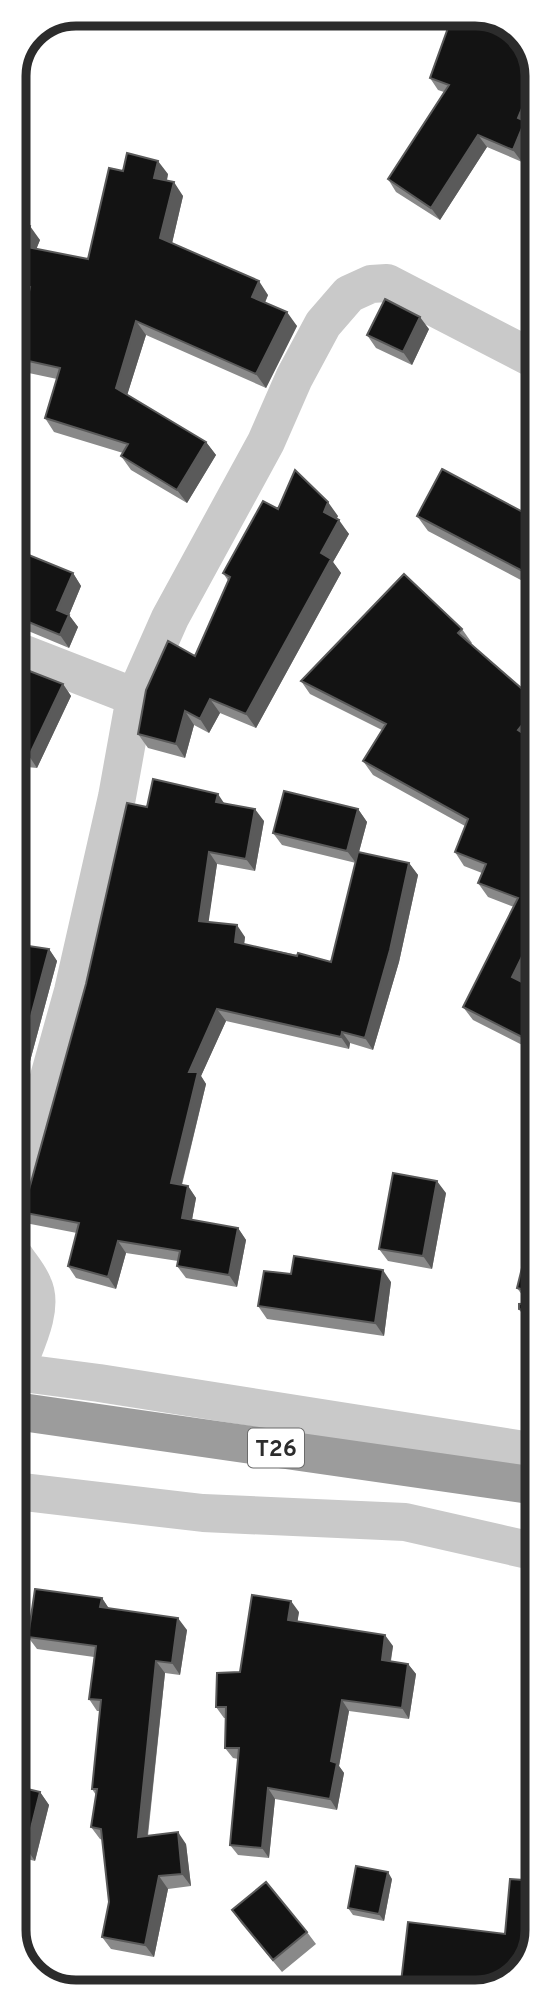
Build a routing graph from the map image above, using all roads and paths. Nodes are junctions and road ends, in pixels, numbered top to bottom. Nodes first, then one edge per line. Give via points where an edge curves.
1 (525, 354) edge
2 (26, 655) edge
3 (135, 697) junction
4 (26, 1160) edge
5 (26, 1273) edge
6 (26, 1341) edge
7 (26, 1373) edge
8 (26, 1413) edge
9 (525, 1450) edge
10 (525, 1484) edge
11 (26, 1492) edge
12 (525, 1549) edge

1 - 3 street via 387,283 349,294 317,335 260,453 170,618
2 - 3 street
3 - 4 street via 73,991
5 - 6 street via 34,1286 37,1310
7 - 9 street
8 - 10 highway, T26
11 - 12 street via 203,1513 405,1521

